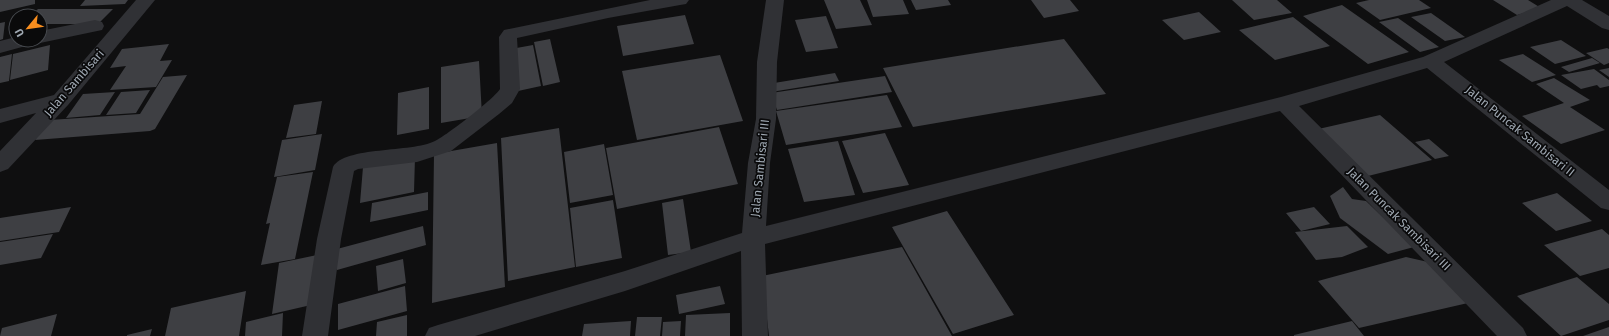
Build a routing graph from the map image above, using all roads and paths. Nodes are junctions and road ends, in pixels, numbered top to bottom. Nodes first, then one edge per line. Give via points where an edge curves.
1 (146, 0) edge
2 (680, 0) edge
3 (775, 0) edge
4 (1566, 0) edge
5 (1570, 0) edge
6 (1609, 24) edge
7 (94, 26) dead end
8 (48, 35) edge
9 (1430, 61) junction
10 (61, 100) junction
11 (1284, 103) junction
12 (0, 116) edge
13 (0, 164) edge
14 (1609, 202) edge
15 (753, 238) junction
16 (315, 336) edge
17 (438, 336) edge
18 (754, 336) edge
19 (1514, 336) edge

1 - 10 street, Jalan Sambisari
2 - 16 street via 511,34 508,37 510,89 505,98 492,109 443,146 417,154 354,162 344,167 329,239
3 - 15 street, Jalan Sambisari III
4 - 9 street
5 - 6 street
7 - 8 street
9 - 11 street
9 - 14 street, Jalan Puncak Sambisari II
10 - 12 street
10 - 13 street, Jalan Sambisari
11 - 15 street
11 - 19 street, Jalan Puncak Sambisari III
15 - 17 street via 625,281
15 - 18 street, Jalan Sambisari III

